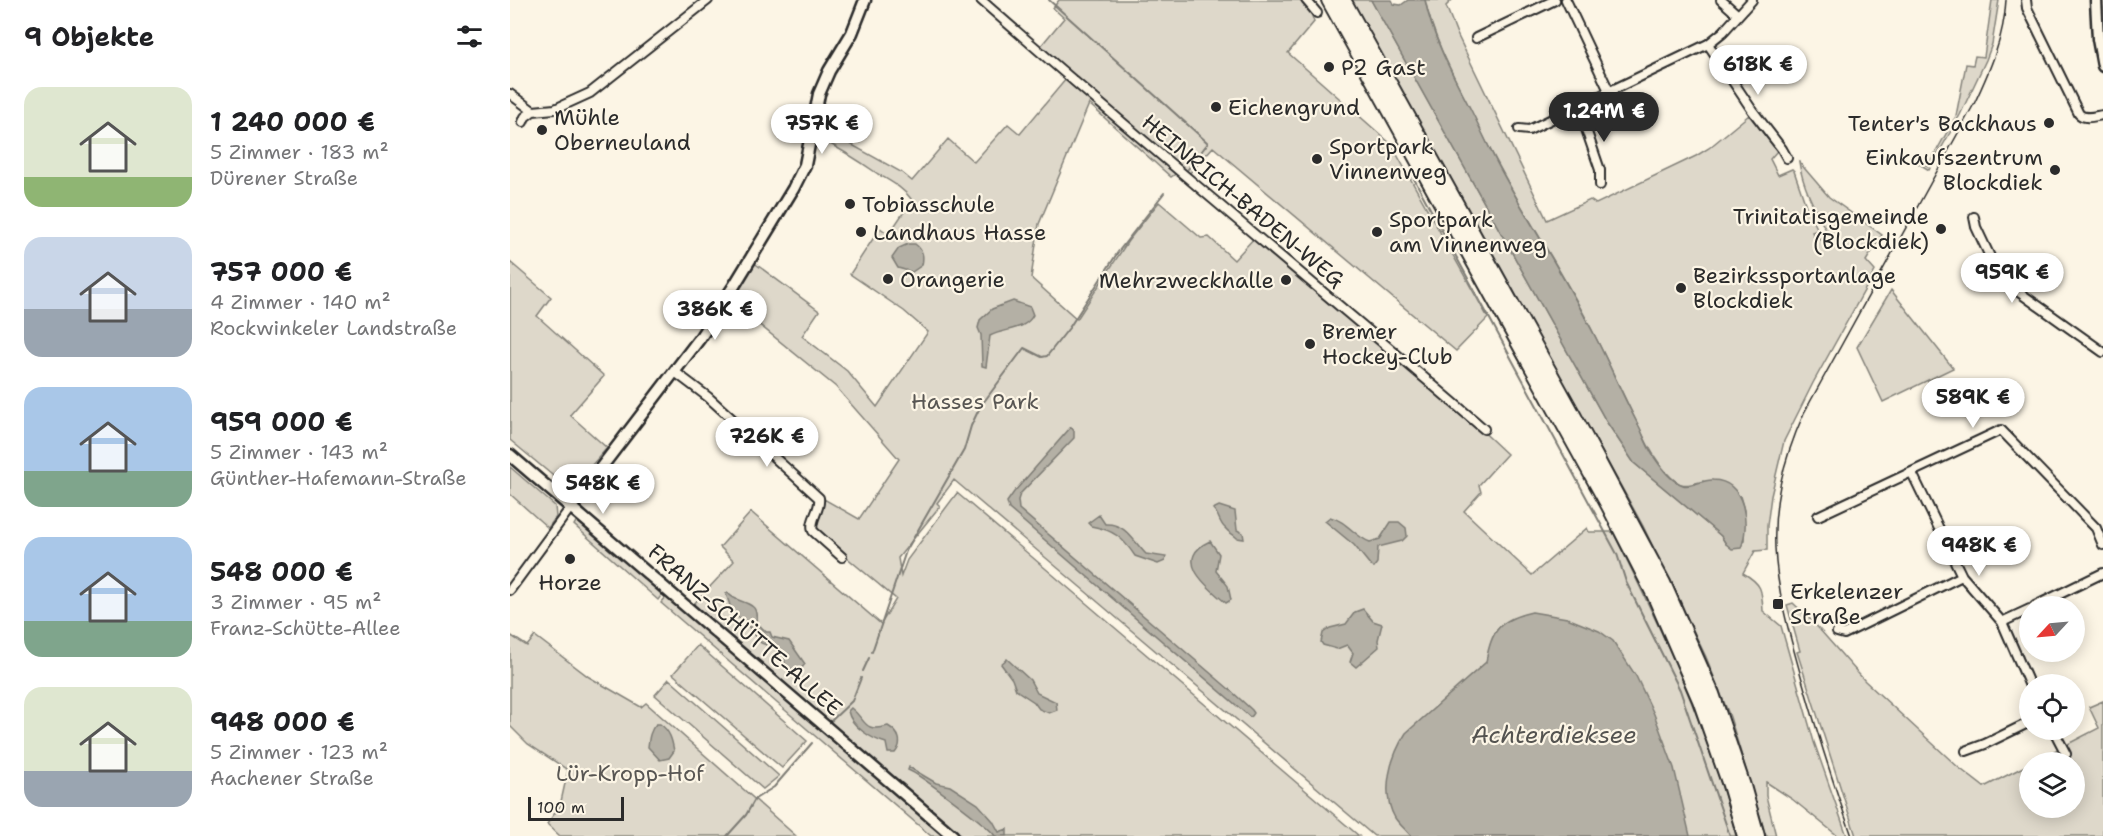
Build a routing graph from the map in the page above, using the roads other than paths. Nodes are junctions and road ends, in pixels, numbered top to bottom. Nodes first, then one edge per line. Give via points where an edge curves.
1 (708, 0) edge
2 (864, 0) edge
3 (981, 0) edge
4 (1306, 0) edge
5 (1329, 0) edge
6 (1343, 0) edge
7 (1555, 0) edge
8 (1566, 0) edge
9 (1721, 0) edge
10 (1752, 0) edge
11 (2026, 0) edge
12 (2096, 0) edge
13 (1317, 13) dead end
14 (1738, 15) junction
15 (1476, 38) dead end
16 (1708, 44) junction
17 (2103, 66) edge
18 (1610, 91) junction
19 (510, 94) edge
20 (1578, 106) junction
21 (533, 111) junction
22 (2103, 115) edge
23 (523, 123) dead end
24 (1519, 129) dead end
25 (1786, 158) dead end
26 (1600, 185) dead end
27 (1974, 217) dead end
28 (2103, 352) edge
29 (675, 372) junction
30 (1484, 429) dead end
31 (510, 455) edge
32 (1912, 473) junction
33 (571, 507) junction
34 (1818, 516) dead end
35 (2100, 526) edge
36 (2103, 545) edge
37 (842, 557) dead end
38 (2103, 573) edge
39 (1962, 576) junction
40 (510, 590) edge
41 (2056, 596) edge
42 (2019, 614) edge
43 (2002, 622) junction
44 (1836, 632) dead end
45 (2025, 674) edge
46 (2019, 727) edge
47 (1966, 751) dead end
48 (953, 836) edge
49 (1745, 836) edge
50 (1757, 836) edge

1 - 21 street via 590,93 555,109
2 - 29 main road via 852,33 819,94 809,151 799,177 730,292
3 - 30 street, HEINRICH-BADEN-WEG
4 - 13 street
5 - 49 highway via 1654,594 1712,732
6 - 50 highway via 1663,583 1712,694
7 - 15 street
8 - 18 street
9 - 14 street
10 - 14 street
11 - 22 street via 2079,114 2087,118
12 - 17 main road
14 - 16 street
16 - 18 street
16 - 25 street
18 - 20 street
19 - 21 street
20 - 24 street via 1528,130
20 - 26 street via 1600,170
21 - 23 street
27 - 28 street via 1992,261 2009,285
29 - 33 main road
29 - 37 street via 819,498 811,527
31 - 33 main road, FRANZ-SCHÜTTE-ALLEE
32 - 34 street
32 - 35 street via 2001,430
32 - 39 street
33 - 40 street
33 - 48 main road, FRANZ-SCHÜTTE-ALLEE
35 - 36 street
38 - 41 street
39 - 43 street
39 - 44 street via 1844,634
42 - 43 street
43 - 45 street
46 - 47 street

